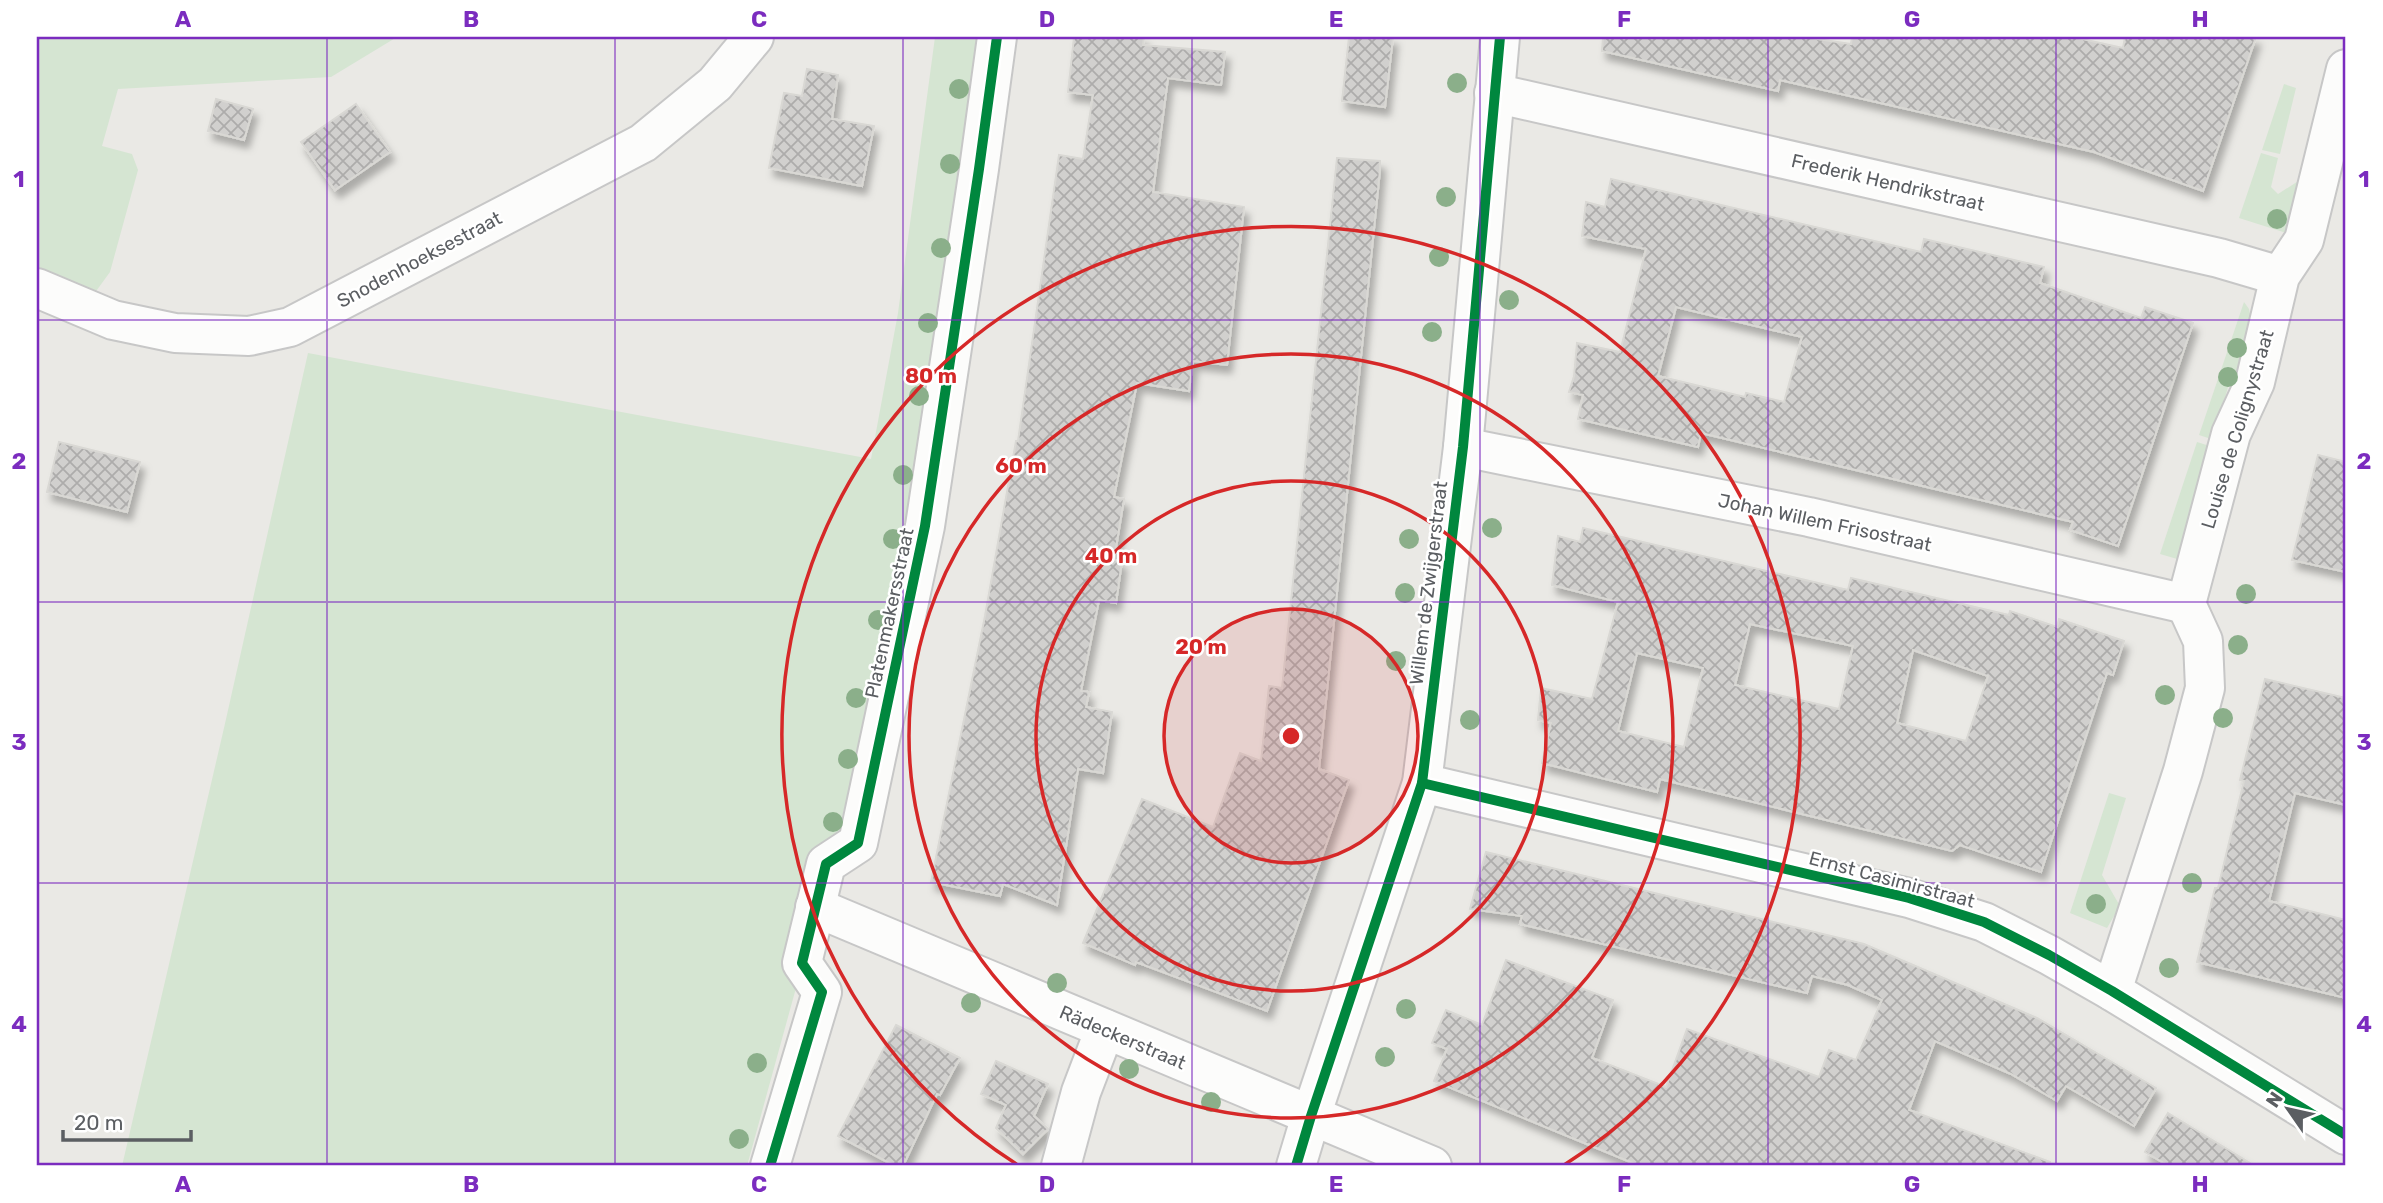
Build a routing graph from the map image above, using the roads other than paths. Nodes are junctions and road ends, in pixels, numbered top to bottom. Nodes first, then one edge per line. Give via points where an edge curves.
1 (754, 37) edge
2 (997, 37) edge
3 (1500, 37) edge
4 (2346, 69) edge
5 (1494, 93) junction
6 (2280, 276) junction
7 (37, 288) edge
8 (1462, 447) junction
9 (2186, 604) junction
10 (1422, 783) junction
11 (815, 907) junction
12 (2112, 991) junction
13 (1105, 1030) junction
14 (1311, 1116) junction
15 (2346, 1135) edge
16 (770, 1166) edge
17 (1061, 1166) edge
18 (1296, 1166) edge
19 (1433, 1166) edge

1 - 7 street, Snodenhoeksestraat via 715,84 643,143 290,327 250,336 175,333 113,320
2 - 11 street, Platenmakersstraat via 925,526 858,843 826,864
3 - 5 street, Willem de Zwijgerstraat
4 - 6 street, Louise de Colignystraat via 2304,240
5 - 6 street, Frederik Hendrikstraat via 2219,258
5 - 8 street, Willem de Zwijgerstraat
6 - 9 street, Louise de Colignystraat via 2255,382 2231,434
8 - 9 street, Johan Willem Frisostraat via 1808,517
8 - 10 street, Willem de Zwijgerstraat
9 - 12 street via 2203,641 2205,688
10 - 12 street, Ernst Casimirstraat via 1946,909 1984,922
10 - 14 street, Willem de Zwijgerstraat
11 - 13 street, Rädeckerstraat
11 - 16 street, Platenmakersstraat via 802,963 822,992
12 - 15 street, Ernst Casimirstraat
13 - 14 street, Rädeckerstraat
13 - 17 street via 1081,1092
14 - 18 street, Willem de Zwijgerstraat
14 - 19 street, Rädeckerstraat

